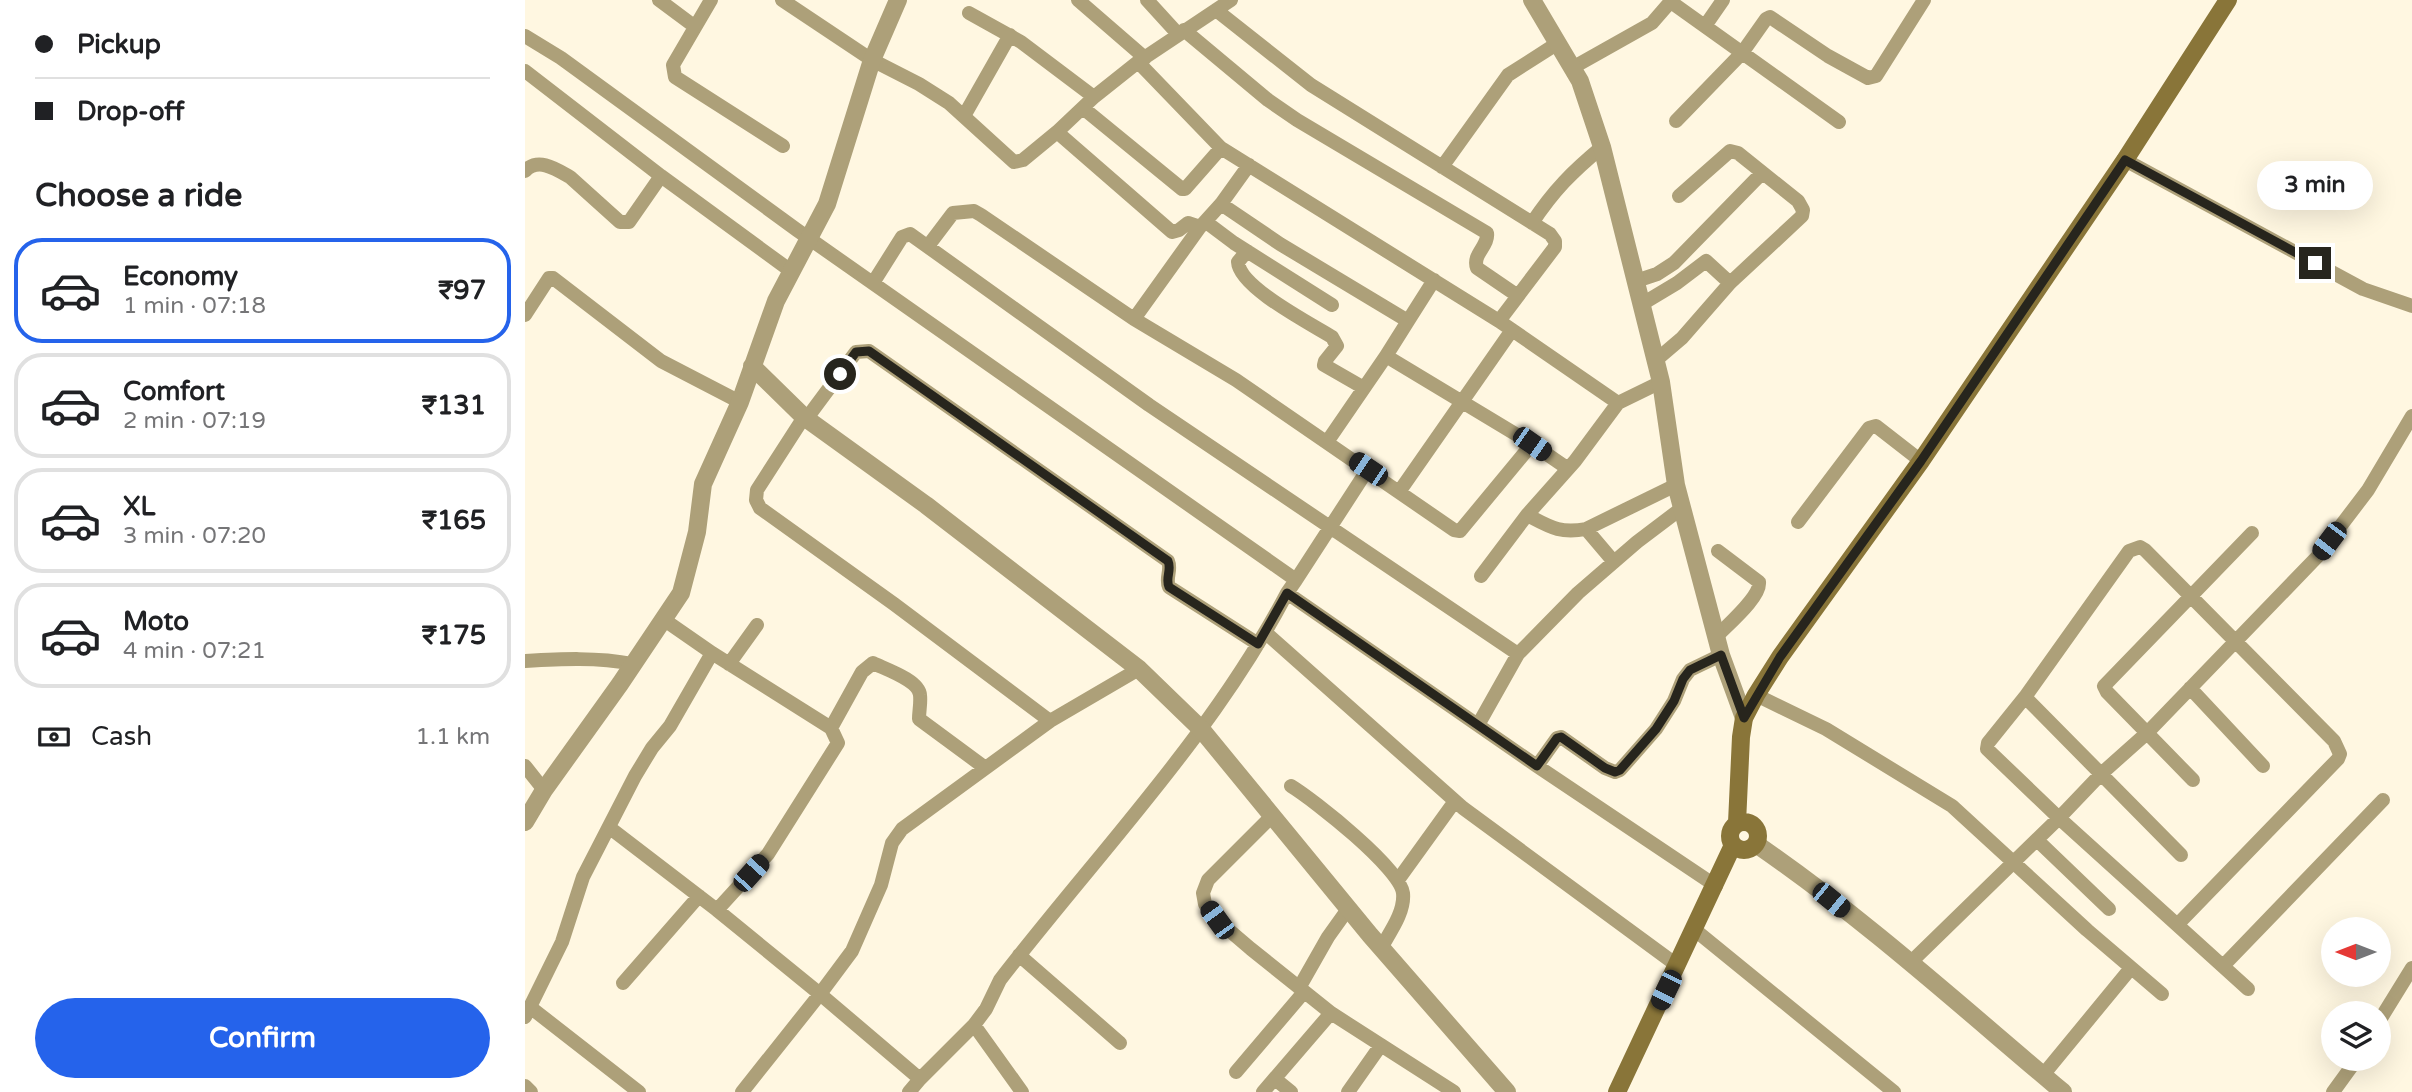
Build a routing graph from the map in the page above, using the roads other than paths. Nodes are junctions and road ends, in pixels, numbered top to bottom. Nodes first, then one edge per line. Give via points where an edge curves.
1 (659, 0) edge
2 (711, 0) edge
3 (782, 0) edge
4 (898, 0) edge
5 (1078, 0) edge
6 (1147, 0) edge
7 (1231, 0) edge
8 (1532, 0) edge
9 (1723, 0) edge
10 (1924, 0) edge
11 (2228, 0) edge
12 (1671, 1) edge
13 (1216, 10) junction
14 (969, 13) dead end
15 (694, 26) junction
16 (1705, 26) junction
17 (1181, 32) junction
18 (1010, 35) junction
19 (525, 36) edge
20 (1558, 43) junction
21 (1742, 53) junction
22 (872, 60) junction
23 (1141, 60) junction
24 (1572, 68) junction
25 (525, 70) edge
26 (1094, 97) junction
27 (1083, 108) junction
28 (964, 116) junction
29 (1676, 121) dead end
30 (1839, 122) dead end
31 (1057, 132) junction
32 (783, 146) dead end
33 (1602, 147) junction
34 (1221, 148) junction
35 (2125, 160) junction
36 (1249, 165) junction
37 (1442, 167) junction
38 (525, 171) edge
39 (1762, 173) junction
40 (661, 176) junction
41 (1679, 196) dead end
42 (1221, 204) junction
43 (1532, 223) junction
44 (1203, 225) junction
45 (808, 238) junction
46 (928, 246) junction
47 (1247, 251) junction
48 (792, 271) junction
49 (1434, 280) junction
50 (1636, 281) junction
51 (1730, 283) junction
52 (873, 284) junction
53 (1518, 296) junction
54 (1332, 304) dead end
55 (1642, 304) junction
56 (2412, 306) edge
57 (525, 316) edge
58 (1134, 318) junction
59 (1408, 321) junction
60 (1499, 321) junction
61 (1512, 330) junction
62 (1386, 356) junction
63 (1655, 360) junction
64 (752, 366) junction
65 (1661, 382) junction
66 (1364, 388) junction
67 (740, 402) junction
68 (1462, 402) junction
69 (1618, 402) junction
70 (2412, 416) edge
71 (805, 418) junction
72 (1327, 442) junction
73 (1532, 444) junction
74 (1921, 461) junction
75 (1567, 468) junction
76 (1368, 469) junction
77 (1676, 485) junction
78 (1399, 492) junction
79 (1682, 508) junction
80 (1527, 515) junction
81 (1798, 522) dead end
82 (1330, 528) junction
83 (1586, 529) junction
84 (2252, 533) dead end
85 (1718, 551) dead end
86 (1614, 562) junction
87 (1481, 576) dead end
88 (1296, 580) junction
89 (1287, 593) junction
90 (2191, 595) junction
91 (663, 620) junction
92 (757, 625) dead end
93 (1716, 637) junction
94 (1262, 638) junction
95 (2236, 640) junction
96 (712, 653) junction
97 (1518, 654) junction
98 (1721, 655) junction
99 (525, 662) edge
100 (633, 664) junction
101 (729, 664) junction
102 (1139, 669) junction
103 (2190, 688) junction
104 (1756, 695) junction
105 (2025, 697) junction
106 (1744, 718) junction
107 (1050, 721) junction
108 (1478, 725) junction
109 (831, 728) junction
110 (1201, 729) junction
111 (2147, 733) junction
112 (525, 766) edge
113 (1537, 766) junction
114 (2263, 766) dead end
115 (984, 767) junction
116 (2101, 774) junction
117 (2193, 780) dead end
118 (1291, 786) dead end
119 (544, 790) junction
120 (2383, 800) dead end
121 (1455, 801) junction
122 (1272, 816) junction
123 (2059, 818) junction
124 (525, 822) edge
125 (1737, 823) junction
126 (610, 828) junction
127 (2037, 840) junction
128 (1756, 844) junction
129 (1733, 845) junction
130 (2181, 855) dead end
131 (2014, 862) junction
132 (1398, 880) junction
133 (1716, 886) junction
134 (699, 896) junction
135 (1348, 909) junction
136 (2109, 909) dead end
137 (717, 910) junction
138 (2178, 925) junction
139 (1695, 930) junction
140 (1381, 948) junction
141 (1019, 955) junction
142 (1910, 963) junction
143 (1678, 966) junction
144 (2223, 966) junction
145 (2131, 968) junction
146 (2412, 968) edge
147 (623, 983) dead end
148 (2248, 989) dead end
149 (1302, 990) junction
150 (820, 994) junction
151 (2162, 994) dead end
152 (2391, 1002) edge
153 (527, 1012) edge
154 (1331, 1013) junction
155 (974, 1025) junction
156 (1120, 1043) dead end
157 (1381, 1045) junction
158 (2348, 1071) edge
159 (1236, 1072) dead end
160 (2043, 1075) junction
161 (920, 1079) junction
162 (1275, 1079) junction
163 (525, 1087) edge
164 (531, 1092) edge
165 (639, 1092) edge
166 (742, 1092) edge
167 (909, 1092) edge
168 (1022, 1092) edge
169 (1263, 1092) edge
170 (1291, 1092) edge
171 (1348, 1092) edge
172 (1454, 1092) edge
173 (1507, 1092) edge
174 (1618, 1092) edge
175 (1894, 1092) edge
176 (2063, 1092) edge
177 (2333, 1092) edge

1 - 15 street
2 - 15 street
3 - 22 street
4 - 22 street
5 - 23 street
6 - 17 street
7 - 13 street
8 - 20 street
9 - 16 street
10 - 21 street via 1876,76 1868,78 1770,18
11 - 35 main road
12 - 16 street
12 - 24 street via 1652,23
13 - 17 street
13 - 37 street via 1311,85
14 - 18 street
15 - 32 street via 674,65 675,77
16 - 21 street
17 - 23 street
17 - 53 street via 1297,120 1487,233 1475,265
18 - 26 street
18 - 28 street
19 - 45 street
20 - 24 street
20 - 37 street via 1508,75
21 - 29 street
21 - 30 street
22 - 28 street via 919,84
22 - 45 street via 827,204
23 - 26 street
23 - 34 street
24 - 33 street
25 - 40 street
26 - 27 street
27 - 31 street
27 - 34 street via 1182,189
28 - 31 street via 1014,162 1023,160
31 - 44 street via 1168,230 1179,230 1188,223
33 - 43 street via 1553,191
33 - 50 street
34 - 36 street
35 - 56 street via 2363,289
35 - 74 main road
36 - 42 street
36 - 49 street
37 - 43 street
38 - 40 street via 537,163 561,172 624,223
39 - 41 street via 1730,151
39 - 50 street via 1674,263
39 - 51 street via 1798,201 1802,216
40 - 48 street
42 - 44 street
42 - 59 street
43 - 53 street via 1550,234 1555,247
44 - 47 street
44 - 58 street
45 - 48 street
45 - 52 street
46 - 52 street via 904,234
46 - 58 street via 949,215 974,211
46 - 82 street
47 - 54 street
47 - 66 street via 1238,262 1240,273 1260,292 1332,337 1337,346 1324,365
48 - 64 street
49 - 59 street
49 - 60 street
50 - 55 street
51 - 55 street via 1706,261
51 - 63 street via 1692,329
52 - 88 street
53 - 60 street
55 - 63 street
57 - 67 street via 549,278 554,278 660,361
58 - 72 street
59 - 62 street
60 - 61 street
61 - 68 street
61 - 69 street
62 - 66 street
62 - 68 street
63 - 65 street
64 - 67 street
64 - 71 street
65 - 69 street
65 - 77 street
66 - 72 street
67 - 91 street via 703,484 697,532 681,593
68 - 73 street
68 - 78 street
69 - 75 street
70 - 95 street via 2368,490 2317,557
71 - 94 street via 856,352 869,351 1168,561 1169,587
71 - 102 street
71 - 107 street via 757,490 760,508
72 - 76 street
73 - 75 street
73 - 78 street via 1460,531
74 - 81 street via 1877,426 1869,428
74 - 104 main road
75 - 80 street
76 - 78 street
76 - 82 street
77 - 79 street
77 - 83 street
79 - 86 street
79 - 93 street
80 - 83 street via 1558,530
80 - 87 street
82 - 88 street
82 - 97 street
83 - 86 street
84 - 90 street
85 - 93 street via 1760,587
86 - 97 street
88 - 89 street
89 - 94 street
89 - 108 street
90 - 95 street
90 - 105 street via 2145,550 2129,551
90 - 111 street via 2105,683 2107,692
91 - 96 street
91 - 100 street
92 - 101 street
93 - 98 street
94 - 110 street
94 - 121 street
95 - 103 street
95 - 138 street via 2334,741 2340,754
96 - 101 street
96 - 126 street via 652,748
97 - 108 street
98 - 106 street
98 - 113 street via 1690,670 1656,729 1620,770 1605,768 1561,737
99 - 100 street via 585,659
100 - 119 street
101 - 109 street
102 - 107 street
102 - 110 street
103 - 111 street
103 - 114 street
104 - 106 main road
104 - 131 street via 1826,729 1952,806
105 - 116 street
105 - 123 street via 1987,749
106 - 125 main road
107 - 115 street
108 - 113 street
109 - 115 street via 862,672 873,663 918,688 919,719
109 - 137 street via 837,748 768,854
110 - 122 street
110 - 141 street
111 - 116 street
111 - 117 street
112 - 119 street
113 - 133 street
115 - 150 street via 896,836 881,885 852,951
116 - 123 street
116 - 130 street
118 - 132 street via 1366,847
119 - 124 street
120 - 144 street
121 - 132 street
121 - 143 street
122 - 135 street
122 - 149 street via 1208,880 1205,904 1217,920
123 - 127 street
123 - 138 street
125 - 128 main road via 1755,826
125 - 129 main road via 1731,831
126 - 134 street
126 - 153 street via 583,877 562,942
127 - 131 street
127 - 136 street
128 - 129 main road via 1745,850
128 - 142 street
129 - 133 main road
131 - 142 street
131 - 145 street
132 - 140 street via 1403,905
133 - 139 main road
134 - 137 street
134 - 147 street
135 - 140 street
135 - 149 street via 1328,937
137 - 150 street
138 - 144 street
139 - 143 main road
139 - 175 street
140 - 173 street
141 - 155 street
141 - 156 street
142 - 160 street
143 - 174 main road
144 - 148 street
145 - 151 street
145 - 160 street
146 - 152 street
149 - 154 street
149 - 159 street
150 - 161 street
150 - 166 street
153 - 165 street
154 - 157 street
154 - 162 street
155 - 161 street
155 - 168 street
157 - 171 street
157 - 172 street
158 - 177 street
160 - 176 street
161 - 167 street
162 - 169 street
162 - 170 street
163 - 164 street

